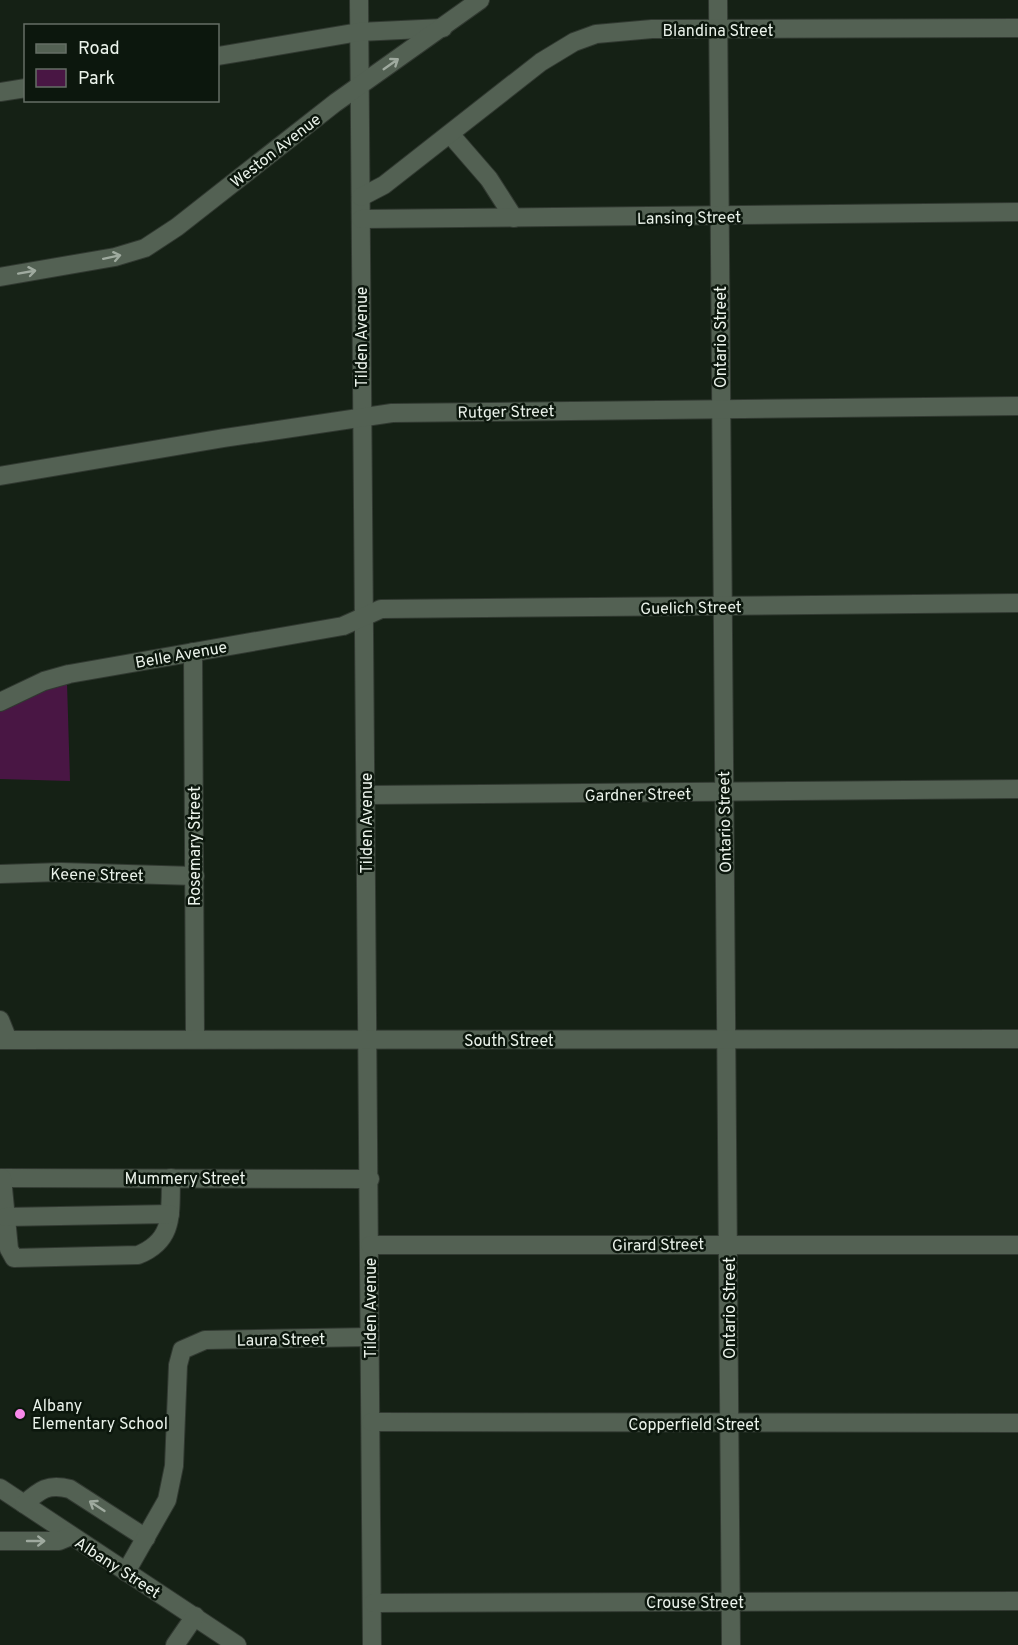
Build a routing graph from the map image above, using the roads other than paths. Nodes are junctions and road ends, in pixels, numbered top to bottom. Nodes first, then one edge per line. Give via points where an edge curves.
1 (359, 0) edge
2 (480, 0) edge
3 (718, 0) edge
4 (443, 28) junction
5 (1018, 28) edge
6 (717, 30) junction
7 (359, 32) junction
8 (219, 56) edge
9 (359, 86) junction
10 (24, 88) edge
11 (0, 92) edge
12 (450, 134) junction
13 (361, 197) junction
14 (1018, 212) edge
15 (719, 217) junction
16 (514, 218) junction
17 (361, 219) junction
18 (0, 277) edge
19 (1018, 406) edge
20 (720, 410) junction
21 (361, 417) junction
22 (0, 476) edge
23 (1018, 603) edge
24 (722, 606) junction
25 (364, 616) junction
26 (193, 652) junction
27 (0, 702) edge
28 (1018, 789) edge
29 (724, 793) junction
30 (366, 795) junction
31 (0, 874) edge
32 (195, 876) junction
33 (0, 1020) edge
34 (195, 1039) junction
35 (1018, 1039) edge
36 (4, 1040) edge
37 (368, 1040) junction
38 (726, 1040) junction
39 (1, 1178) edge
40 (171, 1178) junction
41 (370, 1179) junction
42 (170, 1214) junction
43 (5, 1217) junction
44 (728, 1244) junction
45 (370, 1245) junction
46 (1018, 1245) edge
47 (370, 1337) junction
48 (371, 1422) junction
49 (1018, 1423) edge
50 (729, 1424) junction
51 (0, 1488) edge
52 (24, 1504) junction
53 (71, 1536) junction
54 (146, 1538) junction
55 (0, 1541) edge
56 (126, 1572) junction
57 (1018, 1601) edge
58 (731, 1602) junction
59 (373, 1603) junction
60 (195, 1616) junction
61 (175, 1645) edge
62 (237, 1645) edge
63 (372, 1645) edge
64 (731, 1645) edge

1 - 7 street, Tilden Avenue
2 - 4 street, Weston Avenue
3 - 6 street, Ontario Street
4 - 7 street
9 -> 4 street, Weston Avenue
5 - 6 street, Blandina Street
6 - 12 street, Blandina Street via 652,29 583,38 541,62
6 - 15 street, Ontario Street
7 - 8 street
7 - 9 street, Tilden Avenue
9 - 13 street, Tilden Avenue
18 -> 9 street, Weston Avenue via 145,248
10 - 11 street
12 - 13 street, Blandina Street via 384,185
12 - 16 street via 489,179
13 - 17 street, Tilden Avenue
14 - 15 street, Lansing Street
15 - 16 street, Lansing Street
15 - 20 street, Ontario Street
16 - 17 street, Lansing Street
17 - 21 street, Tilden Avenue
19 - 20 street, Rutger Street
20 - 21 street, Rutger Street via 392,413
20 - 24 street, Ontario Street
21 - 22 street, Rutger Street
21 - 25 street, Tilden Avenue
23 - 24 street, Guelich Street
24 - 25 street, Guelich Street via 381,609
24 - 29 street, Ontario Street
25 - 26 street, Belle Avenue via 343,626
25 - 30 street, Tilden Avenue
26 - 27 street, Belle Avenue via 44,681
26 - 32 street, Rosemary Street
28 - 29 street, Gardner Street
29 - 30 street, Gardner Street
29 - 38 street, Ontario Street
30 - 37 street, Tilden Avenue
31 - 32 street, Keene Street
32 - 34 street, Rosemary Street
33 - 36 street
34 - 36 street, South Street
34 - 37 street, South Street
35 - 38 street, South Street
37 - 38 street, South Street
37 - 41 street, Tilden Avenue
38 - 44 street, Ontario Street
39 - 40 street, Mummery Street
39 - 43 street
40 - 41 street, Mummery Street
40 - 42 street
41 - 45 street, Tilden Avenue
42 - 43 street
42 - 43 street via 161,1241 147,1252 126,1256 14,1258
44 - 45 street, Girard Street
44 - 46 street, Girard Street
44 - 50 street, Ontario Street
45 - 47 street, Tilden Avenue
47 - 48 street, Tilden Avenue
47 - 54 street, Laura Street via 205,1340 183,1350 178,1365 174,1466 167,1500
48 - 50 street, Copperfield Street
48 - 59 street, Tilden Avenue
49 - 50 street, Copperfield Street
50 - 58 street, Ontario Street
51 - 52 street, Albany Street
52 - 53 street, Albany Street
54 -> 52 street via 63,1487 43,1488
55 -> 53 street via 58,1541
53 - 56 street, Albany Street
54 - 56 street
56 - 60 street, Albany Street
57 - 58 street, Crouse Street
58 - 59 street, Crouse Street
58 - 64 street, Ontario Street
59 - 63 street, Tilden Avenue
60 - 61 street
60 - 62 street, Albany Street

